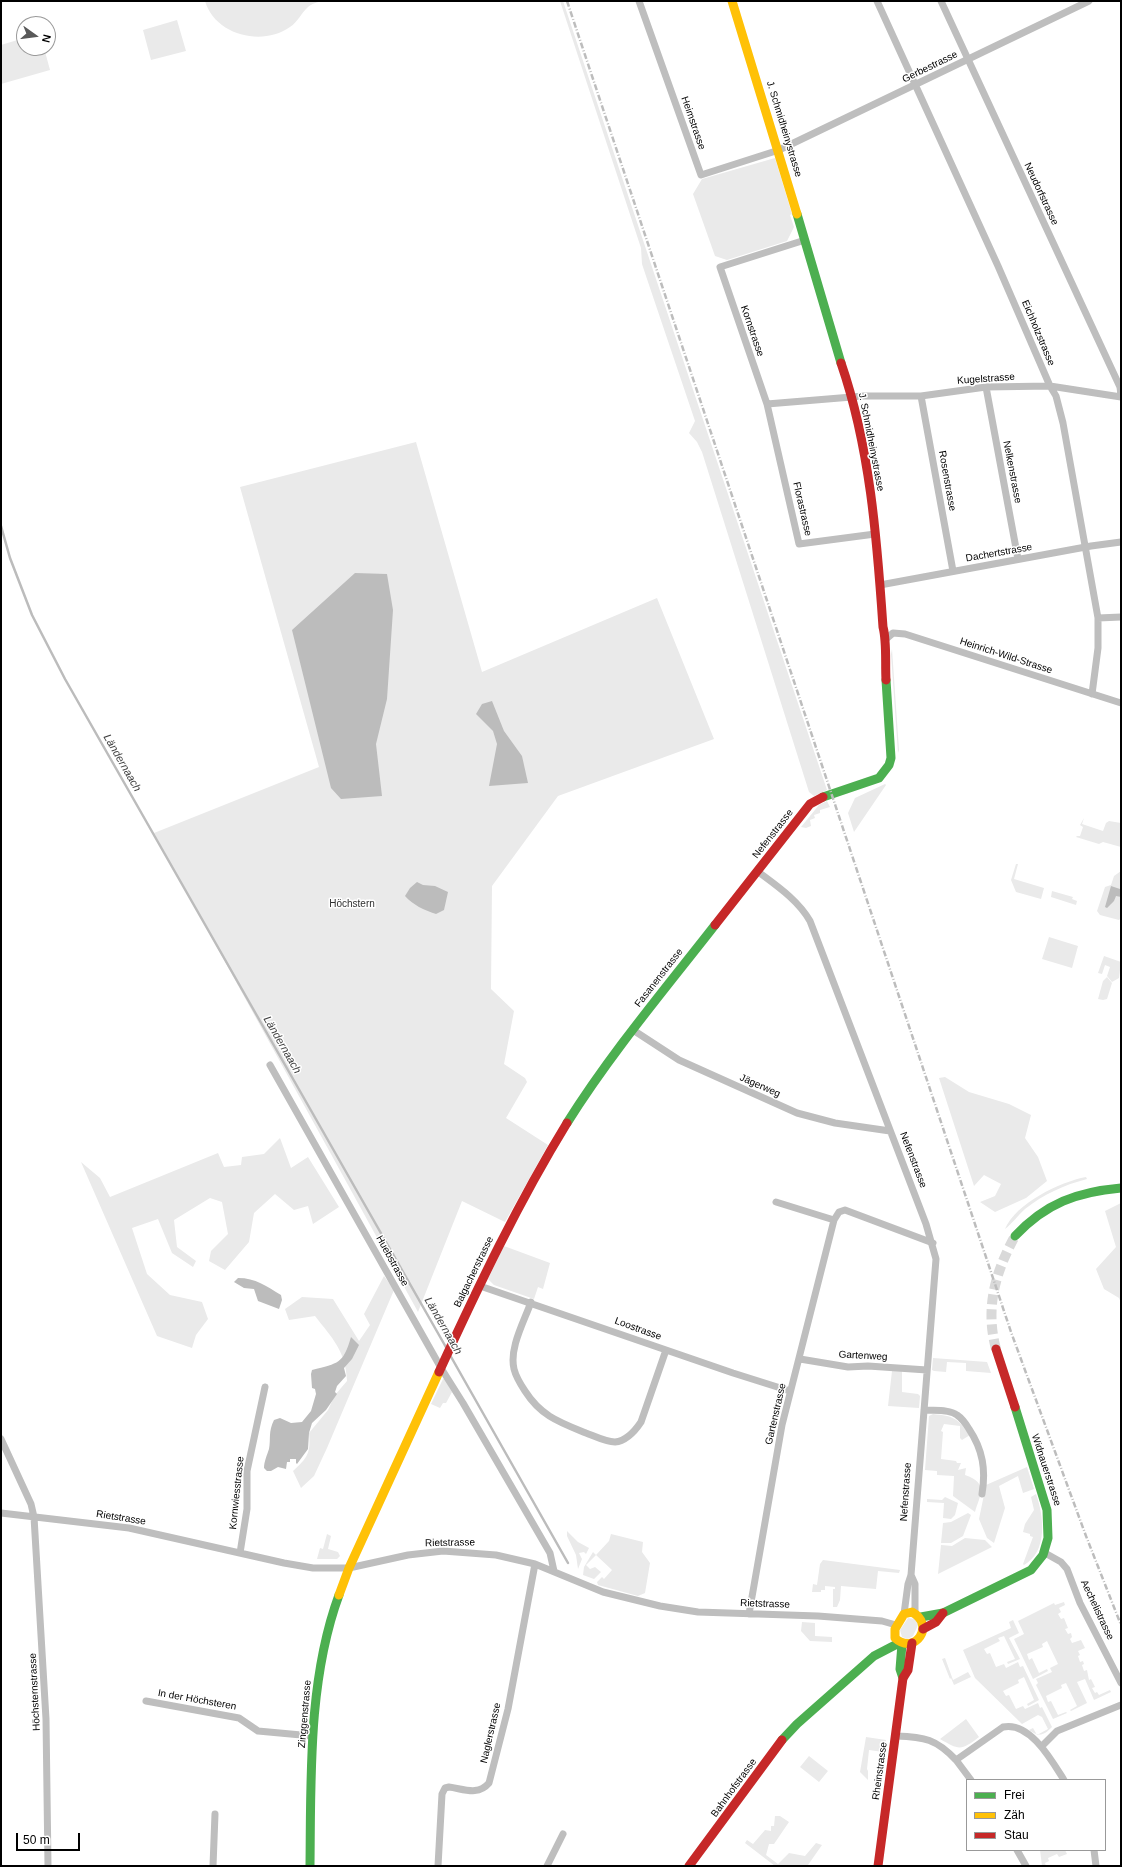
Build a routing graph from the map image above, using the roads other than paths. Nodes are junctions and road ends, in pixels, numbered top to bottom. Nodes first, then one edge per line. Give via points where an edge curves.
1 (639, 1) edge
2 (732, 1) edge
3 (877, 1) edge
4 (941, 1) edge
5 (1089, 1) edge
6 (968, 60) junction
7 (916, 85) junction
8 (779, 150) junction
9 (805, 240) junction
10 (1050, 386) junction
11 (986, 388) junction
12 (921, 396) junction
13 (1121, 396) edge
14 (853, 397) junction
15 (767, 404) junction
16 (875, 534) junction
17 (1121, 542) edge
18 (1085, 548) junction
19 (1018, 559) junction
20 (953, 570) junction
21 (880, 585) junction
22 (1121, 617) edge
23 (1098, 618) junction
24 (886, 639) junction
25 (1092, 694) junction
26 (1121, 703) edge
27 (810, 804) joint
28 (757, 871) junction
29 (633, 1030) junction
30 (270, 1066) dead end
31 (580, 1102) joint
32 (890, 1131) junction
33 (1121, 1188) edge
34 (776, 1202) dead end
35 (834, 1220) junction
36 (1015, 1236) tunnel mouth
37 (932, 1243) junction
38 (480, 1286) junction
39 (531, 1302) junction
40 (996, 1349) tunnel mouth
41 (666, 1350) junction
42 (800, 1359) junction
43 (442, 1365) junction
44 (927, 1370) junction
45 (264, 1387) dead end
46 (790, 1391) junction
47 (924, 1410) junction
48 (1, 1439) edge
49 (982, 1494) dead end
50 (1, 1512) edge
51 (34, 1517) junction
52 (240, 1553) junction
53 (1045, 1553) junction
54 (535, 1564) junction
55 (349, 1568) junction
56 (554, 1571) junction
57 (911, 1575) junction
58 (943, 1613) junction
59 (749, 1614) junction
60 (904, 1614) junction
61 (918, 1615) junction
62 (896, 1625) junction
63 (923, 1629) junction
64 (899, 1640) junction
65 (912, 1643) junction
66 (903, 1678) junction
67 (1121, 1683) edge
68 (146, 1701) dead end
69 (1121, 1705) edge
70 (312, 1736) junction
71 (896, 1736) junction
72 (1042, 1746) junction
73 (956, 1760) junction
74 (970, 1779) edge
75 (1063, 1779) edge
76 (215, 1814) dead end
77 (563, 1834) dead end
78 (1018, 1851) edge
79 (1094, 1851) edge
80 (48, 1866) edge
81 (213, 1866) edge
82 (310, 1866) edge
83 (438, 1866) edge
84 (548, 1866) edge
85 (690, 1866) edge
86 (878, 1866) edge
87 (1026, 1866) edge
88 (1096, 1866) edge

1 - 8 street, Heimstrasse via 700,175
2 - 8 street, J. Schmidheinystrasse
3 - 7 street, Eichholzstrasse
4 - 6 street, Neudorfstrasse
5 - 6 street, Gerbestrasse
6 - 7 street, Gerbestrasse
6 - 13 street, Neudorfstrasse via 1120,387
7 - 8 street, Gerbestrasse
7 - 10 street, Eichholzstrasse
8 - 9 street, J. Schmidheinystrasse
9 - 14 street, J. Schmidheinystrasse
9 - 15 street, Kornstrasse via 720,267
10 - 11 street, Kugelstrasse
10 - 13 street, Kugelstrasse
10 - 18 street, Eichholzstrasse via 1056,396 1063,423
11 - 12 street, Kugelstrasse
11 - 19 street, Nelkenstrasse
12 - 14 street, Kugelstrasse
12 - 20 street, Rosenstrasse
14 - 15 street
14 - 16 street, J. Schmidheinystrasse via 868,471
15 - 16 street, Florastrasse via 800,544
16 - 21 street, J. Schmidheinystrasse
17 - 18 street, Dachertstrasse
18 - 19 street, Dachertstrasse
18 - 23 street, Eichholzstrasse
19 - 20 street, Dachertstrasse
20 - 21 street, Dachertstrasse
21 - 24 street, J. Schmidheinystrasse
22 - 23 street
23 - 25 street, Eichholzstrasse via 1098,648
24 - 25 street, Heinrich-Wild-Strasse via 893,633 905,634
24 - 27 street, J. Schmidheinystrasse via 884,645 891,749 889,765 879,778 817,798
25 - 26 street, Heinrich-Wild-Strasse
27 - 28 street, Nefenstrasse
28 - 29 street, Fasanenstrasse
28 - 32 street, Nefenstrasse via 794,899 810,921
29 - 31 street, Fasanenstrasse
29 - 32 street, Jägerweg via 679,1060 797,1113 835,1123
30 - 43 street, Huebstrasse
31 - 38 street, Balgacherstrasse via 539,1168 508,1225
32 - 37 street, Nefenstrasse
33 - 36 street via 1094,1190 1068,1197 1038,1213
34 - 35 street
35 - 37 street via 839,1212 845,1210
35 - 42 street, Gartenstrasse
37 - 44 street, Nefenstrasse via 936,1259
38 - 39 street, Loostrasse
38 - 43 street, Balgacherstrasse
39 - 41 street, Loostrasse
39 - 41 street via 513,1353 514,1370 521,1385 532,1402 550,1418 600,1438 615,1442 635,1431 641,1422
40 - 53 street, Widnauerstrasse via 1049,1515
41 - 46 street, Loostrasse
42 - 44 street, Gartenweg via 848,1367
42 - 46 street, Gartenstrasse
43 - 55 street, Balgacherstrasse
43 - 56 street, Huebstrasse via 550,1553
44 - 47 street, Nefenstrasse
45 - 52 street, Kornwiesstrasse via 247,1471 246,1514
46 - 59 street, Gartenstrasse
47 - 49 street via 950,1412 963,1420 979,1445 983,1460
47 - 57 street, Nefenstrasse
48 - 51 street, Höchsternstrasse via 31,1504
50 - 51 street, Rietstrasse
51 - 52 street, Rietstrasse via 129,1528
51 - 80 street, Höchsternstrasse via 46,1719
52 - 55 street, Rietstrasse via 313,1568
53 - 58 street, Widnauerstrasse via 1031,1570
53 - 67 street, Aechelistrasse via 1061,1562 1067,1569 1080,1602
54 - 55 street, Rietstrasse via 496,1555 443,1551 408,1555
54 - 56 street, Rietstrasse
54 - 83 street, Naglerstrasse via 508,1709 489,1783 477,1792 445,1788 442,1794
55 - 70 street, Zinggenstrasse via 326,1639
56 - 59 street, Rietstrasse via 603,1592 652,1604 698,1612
57 - 60 street, Nefenstrasse
57 - 61 street, Nefenstrasse via 915,1584
58 - 61 street, Widnauerstrasse
58 - 63 street, Widnauerstrasse via 936,1622
59 - 62 street, Rietstrasse via 818,1616 882,1621
60 - 61 street
60 - 62 street
61 - 63 street via 924,1624
62 - 64 street
63 - 65 street via 918,1639
64 - 65 street
64 - 66 street, Rheinstrasse via 900,1669
64 - 85 street, Bahnhofstrasse via 891,1647 885,1648 797,1724
65 - 66 street, Rheinstrasse via 908,1670
66 - 71 street, Rheinstrasse
68 - 70 street, In der Höchsteren via 239,1718 258,1731
69 - 72 street via 1057,1731
70 - 82 street, Zinggenstrasse
71 - 73 street via 919,1738 938,1744
71 - 86 street, Rheinstrasse
72 - 73 street via 1019,1728 1003,1726
72 - 75 street
73 - 74 street
76 - 81 street
77 - 84 street
78 - 87 street
79 - 88 street

